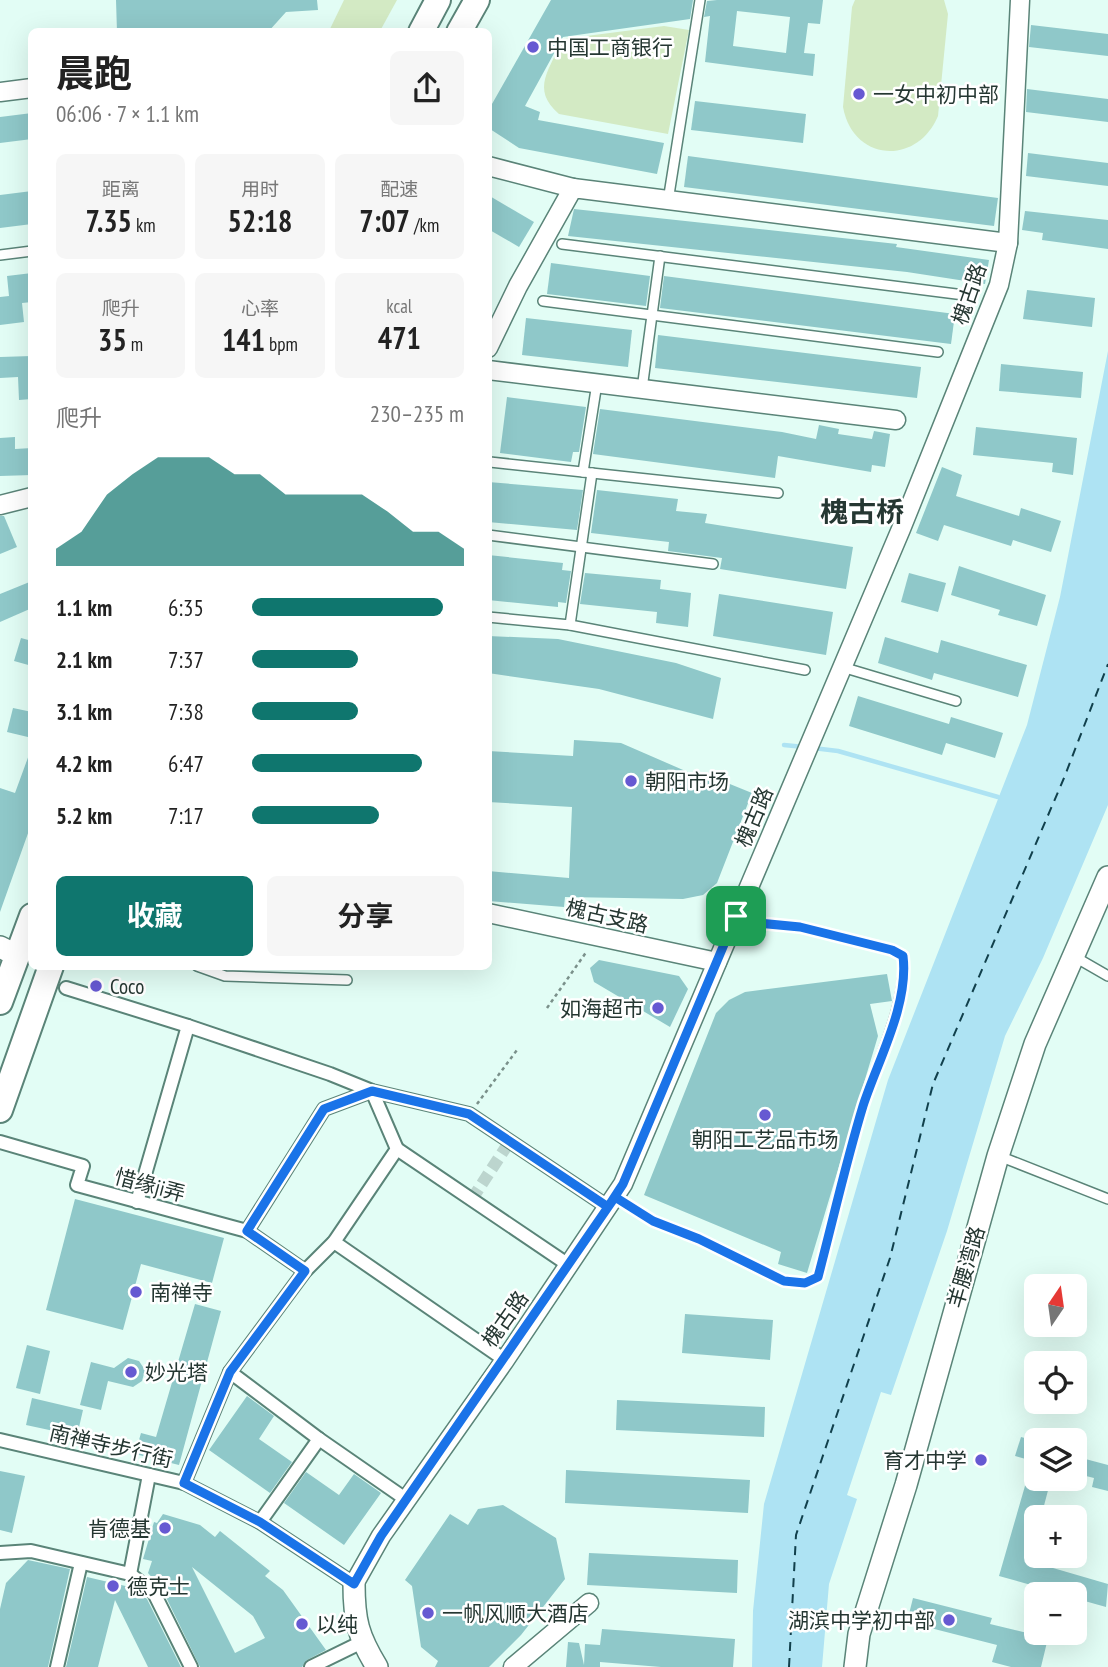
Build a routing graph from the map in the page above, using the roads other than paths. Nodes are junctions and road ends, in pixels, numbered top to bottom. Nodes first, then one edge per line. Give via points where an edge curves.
1 (438, 0) edge
2 (477, 0) edge
3 (700, 0) edge
4 (1020, 0) edge
5 (423, 28) edge
6 (461, 28) edge
7 (28, 88) edge
8 (0, 92) edge
9 (492, 167) edge
10 (573, 188) junction
11 (668, 201) junction
12 (1008, 243) junction
13 (562, 244) dead end
14 (28, 252) edge
15 (0, 255) edge
16 (660, 256) junction
17 (972, 296) dead end
18 (543, 301) dead end
19 (652, 316) junction
20 (492, 339) edge
21 (938, 352) dead end
22 (492, 370) edge
23 (597, 383) junction
24 (642, 389) junction
25 (896, 420) dead end
26 (492, 462) edge
27 (587, 472) junction
28 (778, 492) dead end
29 (28, 498) edge
30 (0, 506) edge
31 (492, 536) edge
32 (580, 547) junction
33 (712, 564) dead end
34 (492, 617) edge
35 (570, 625) junction
36 (842, 667) junction
37 (805, 670) dead end
38 (956, 701) dead end
39 (1108, 877) edge
40 (492, 914) edge
41 (736, 916) junction
42 (28, 922) edge
43 (8, 951) edge
44 (1073, 957) junction
45 (717, 962) junction
46 (50, 970) edge
47 (208, 970) edge
48 (1108, 976) edge
49 (347, 981) dead end
50 (66, 988) dead end
51 (0, 1002) edge
52 (188, 1026) junction
53 (372, 1091) junction
54 (0, 1110) edge
55 (0, 1142) edge
56 (397, 1149) junction
57 (998, 1156) junction
58 (1108, 1199) edge
59 (137, 1202) junction
60 (611, 1202) junction
61 (247, 1231) junction
62 (334, 1242) junction
63 (570, 1266) junction
64 (305, 1271) junction
65 (505, 1360) junction
66 (230, 1372) junction
67 (319, 1439) junction
68 (0, 1440) edge
69 (149, 1475) junction
70 (184, 1483) junction
71 (407, 1500) junction
72 (260, 1522) junction
73 (0, 1553) edge
74 (81, 1563) junction
75 (130, 1574) junction
76 (354, 1584) junction
77 (589, 1603) dead end
78 (362, 1642) junction
79 (57, 1667) edge
80 (191, 1667) edge
81 (311, 1667) edge
82 (377, 1667) edge
83 (513, 1667) edge
84 (855, 1667) edge

1 - 5 main road
2 - 6 main road
3 - 11 lane
4 - 12 street, 槐古路
7 - 8 street
9 - 10 street
10 - 11 street
10 - 20 street
11 - 12 street
12 - 36 street, 槐古路 via 999,285
13 - 16 lane
14 - 15 lane
16 - 17 lane
16 - 19 lane
18 - 19 lane
19 - 21 lane
19 - 24 lane
22 - 23 street
23 - 24 street
23 - 27 lane
24 - 25 street
26 - 27 lane
27 - 28 lane
27 - 32 lane
29 - 30 street
31 - 32 lane
32 - 33 lane
32 - 35 lane
34 - 35 lane
35 - 37 lane
36 - 38 lane
36 - 41 street, 槐古路
39 - 44 street, 羊腰湾路
40 - 45 street, 槐古支路
41 - 45 street, 槐古路
41 - 60 lane via 800,927 903,956 898,1003 863,1107 818,1277 805,1283 784,1281
42 - 43 main road
43 - 51 main road
44 - 48 lane
44 - 57 street, 羊腰湾路 via 1035,1044
45 - 60 street, 槐古路
46 - 54 main road
47 - 49 lane via 225,976
50 - 52 street
52 - 53 street
52 - 59 street
53 - 56 street
53 - 60 street via 469,1114
53 - 61 street via 324,1109
55 - 59 street, 惜缘ji弄 via 83,1166 77,1185
56 - 62 street
56 - 63 street
57 - 58 lane
57 - 84 street, 羊腰湾路 via 906,1485 859,1634
59 - 61 street, 惜缘ji弄
60 - 63 street, 槐古路
61 - 64 street, 惜缘ji弄
62 - 64 street
62 - 65 street
63 - 65 street, 槐古路
64 - 66 street
65 - 71 street, 槐古路
66 - 67 street
66 - 70 street
67 - 71 street
67 - 72 street
68 - 69 street, 南禅寺步行街
69 - 70 street, 南禅寺步行街
69 - 75 street
70 - 72 street, 南禅寺步行街
71 - 76 street, 槐古路
72 - 76 street, 南禅寺步行街
73 - 74 street via 31,1551
74 - 75 street
74 - 79 street
75 - 80 street via 154,1593
76 - 78 street via 354,1617
77 - 83 street
78 - 81 street
78 - 82 street

